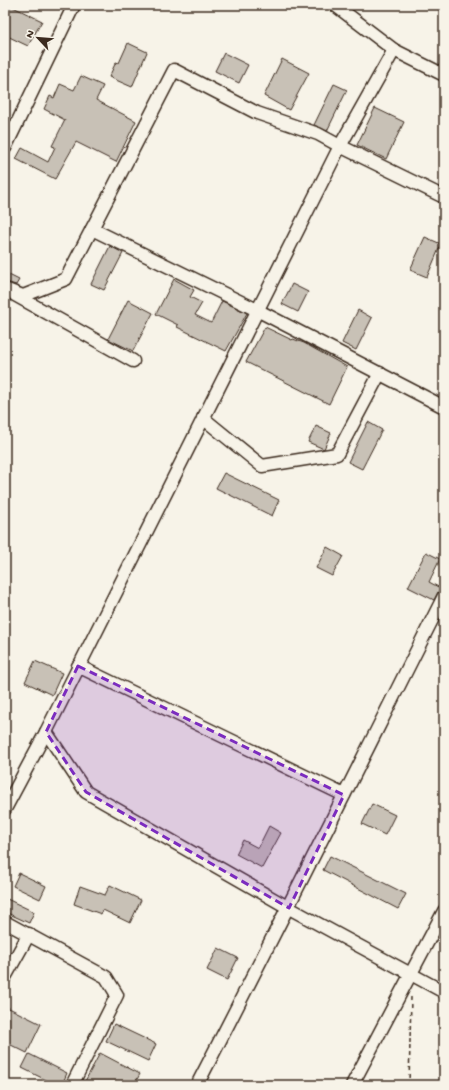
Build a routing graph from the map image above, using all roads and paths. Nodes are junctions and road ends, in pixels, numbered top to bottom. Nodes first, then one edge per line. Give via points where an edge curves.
1 (74, 5) edge
2 (335, 5) edge
3 (394, 50) junction
4 (444, 75) edge
5 (340, 146) junction
6 (5, 148) edge
7 (444, 197) edge
8 (92, 229) junction
9 (5, 289) edge
10 (257, 310) junction
11 (132, 361) dead end
12 (380, 373) junction
13 (444, 407) edge
14 (203, 418) junction
15 (444, 596) edge
16 (78, 666) junction
17 (46, 732) junction
18 (344, 795) junction
19 (5, 809) edge
20 (290, 908) junction
21 (444, 911) edge
22 (5, 922) edge
23 (29, 934) junction
24 (412, 974) junction
25 (5, 977) edge
26 (444, 992) edge
27 (411, 997) dead end
28 (72, 1085) edge
29 (197, 1085) edge
30 (352, 1085) edge
31 (409, 1085) edge

1 - 6 street
2 - 3 street
3 - 4 street
3 - 5 street
5 - 7 street
5 - 8 street via 318,134 257,113 174,70
5 - 10 street
8 - 9 street via 66,279 23,296
8 - 10 street
9 - 11 street
10 - 12 street
10 - 14 street
12 - 13 street
12 - 14 street via 337,454 262,466
14 - 16 street
15 - 18 street
16 - 17 street
16 - 18 street
17 - 19 street
17 - 20 street via 86,792
18 - 20 street
20 - 24 street
20 - 29 street
21 - 24 street
22 - 23 street
23 - 25 street
23 - 28 street via 106,977 117,995
24 - 26 street
24 - 30 street
27 - 31 path

